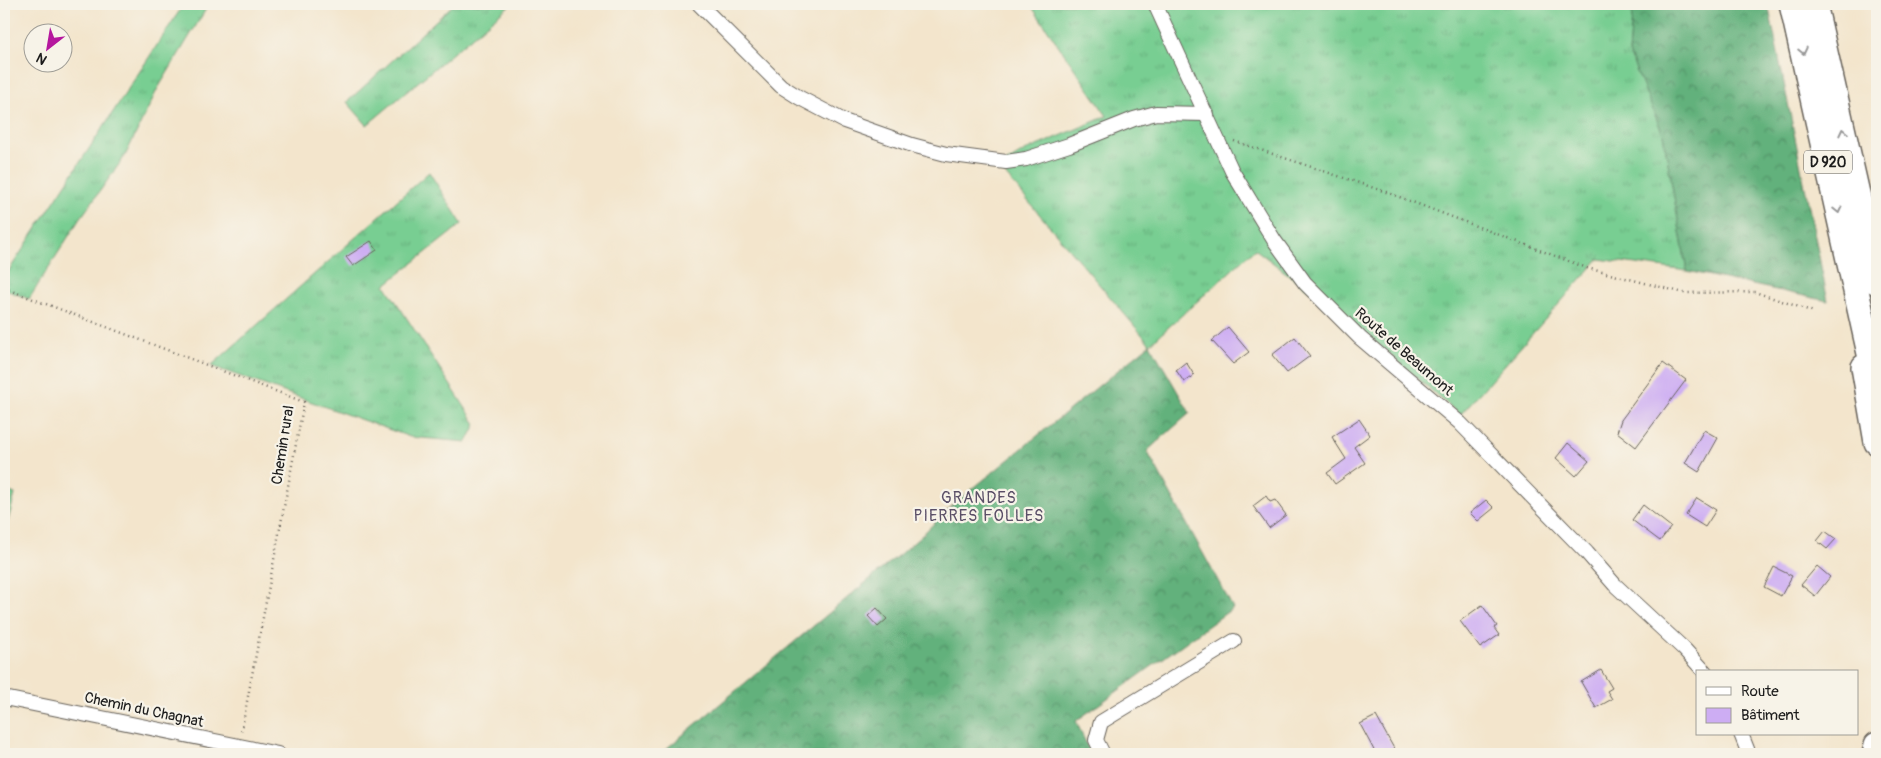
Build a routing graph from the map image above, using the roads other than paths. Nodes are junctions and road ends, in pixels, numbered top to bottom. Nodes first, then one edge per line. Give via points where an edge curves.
1 (699, 4) edge
2 (1155, 4) edge
3 (1792, 4) edge
4 (1814, 4) edge
5 (1207, 114) junction
6 (1877, 282) edge
7 (1863, 319) junction
8 (1877, 385) edge
9 (1877, 442) edge
10 (1234, 641) dead end
11 (1703, 670) edge
12 (4, 698) edge
13 (1742, 736) edge
14 (1877, 744) edge
15 (278, 754) edge
16 (1103, 754) edge
17 (1749, 754) edge
18 (1875, 754) edge

1 - 5 street via 781,86 800,98 844,121 946,154 1006,162 1026,159 1156,113
2 - 5 street, Route de Beaumont
3 -> 7 highway, D 920
6 -> 4 highway, D 920
5 - 11 street, Route de Beaumont via 1232,171 1305,283 1360,338 1460,423 1615,586
7 - 8 highway, D 920
7 - 9 highway via 1864,372
10 - 16 street via 1101,722 1096,740
12 - 15 street, Chemin du Chagnat
13 - 17 street
14 - 18 highway

